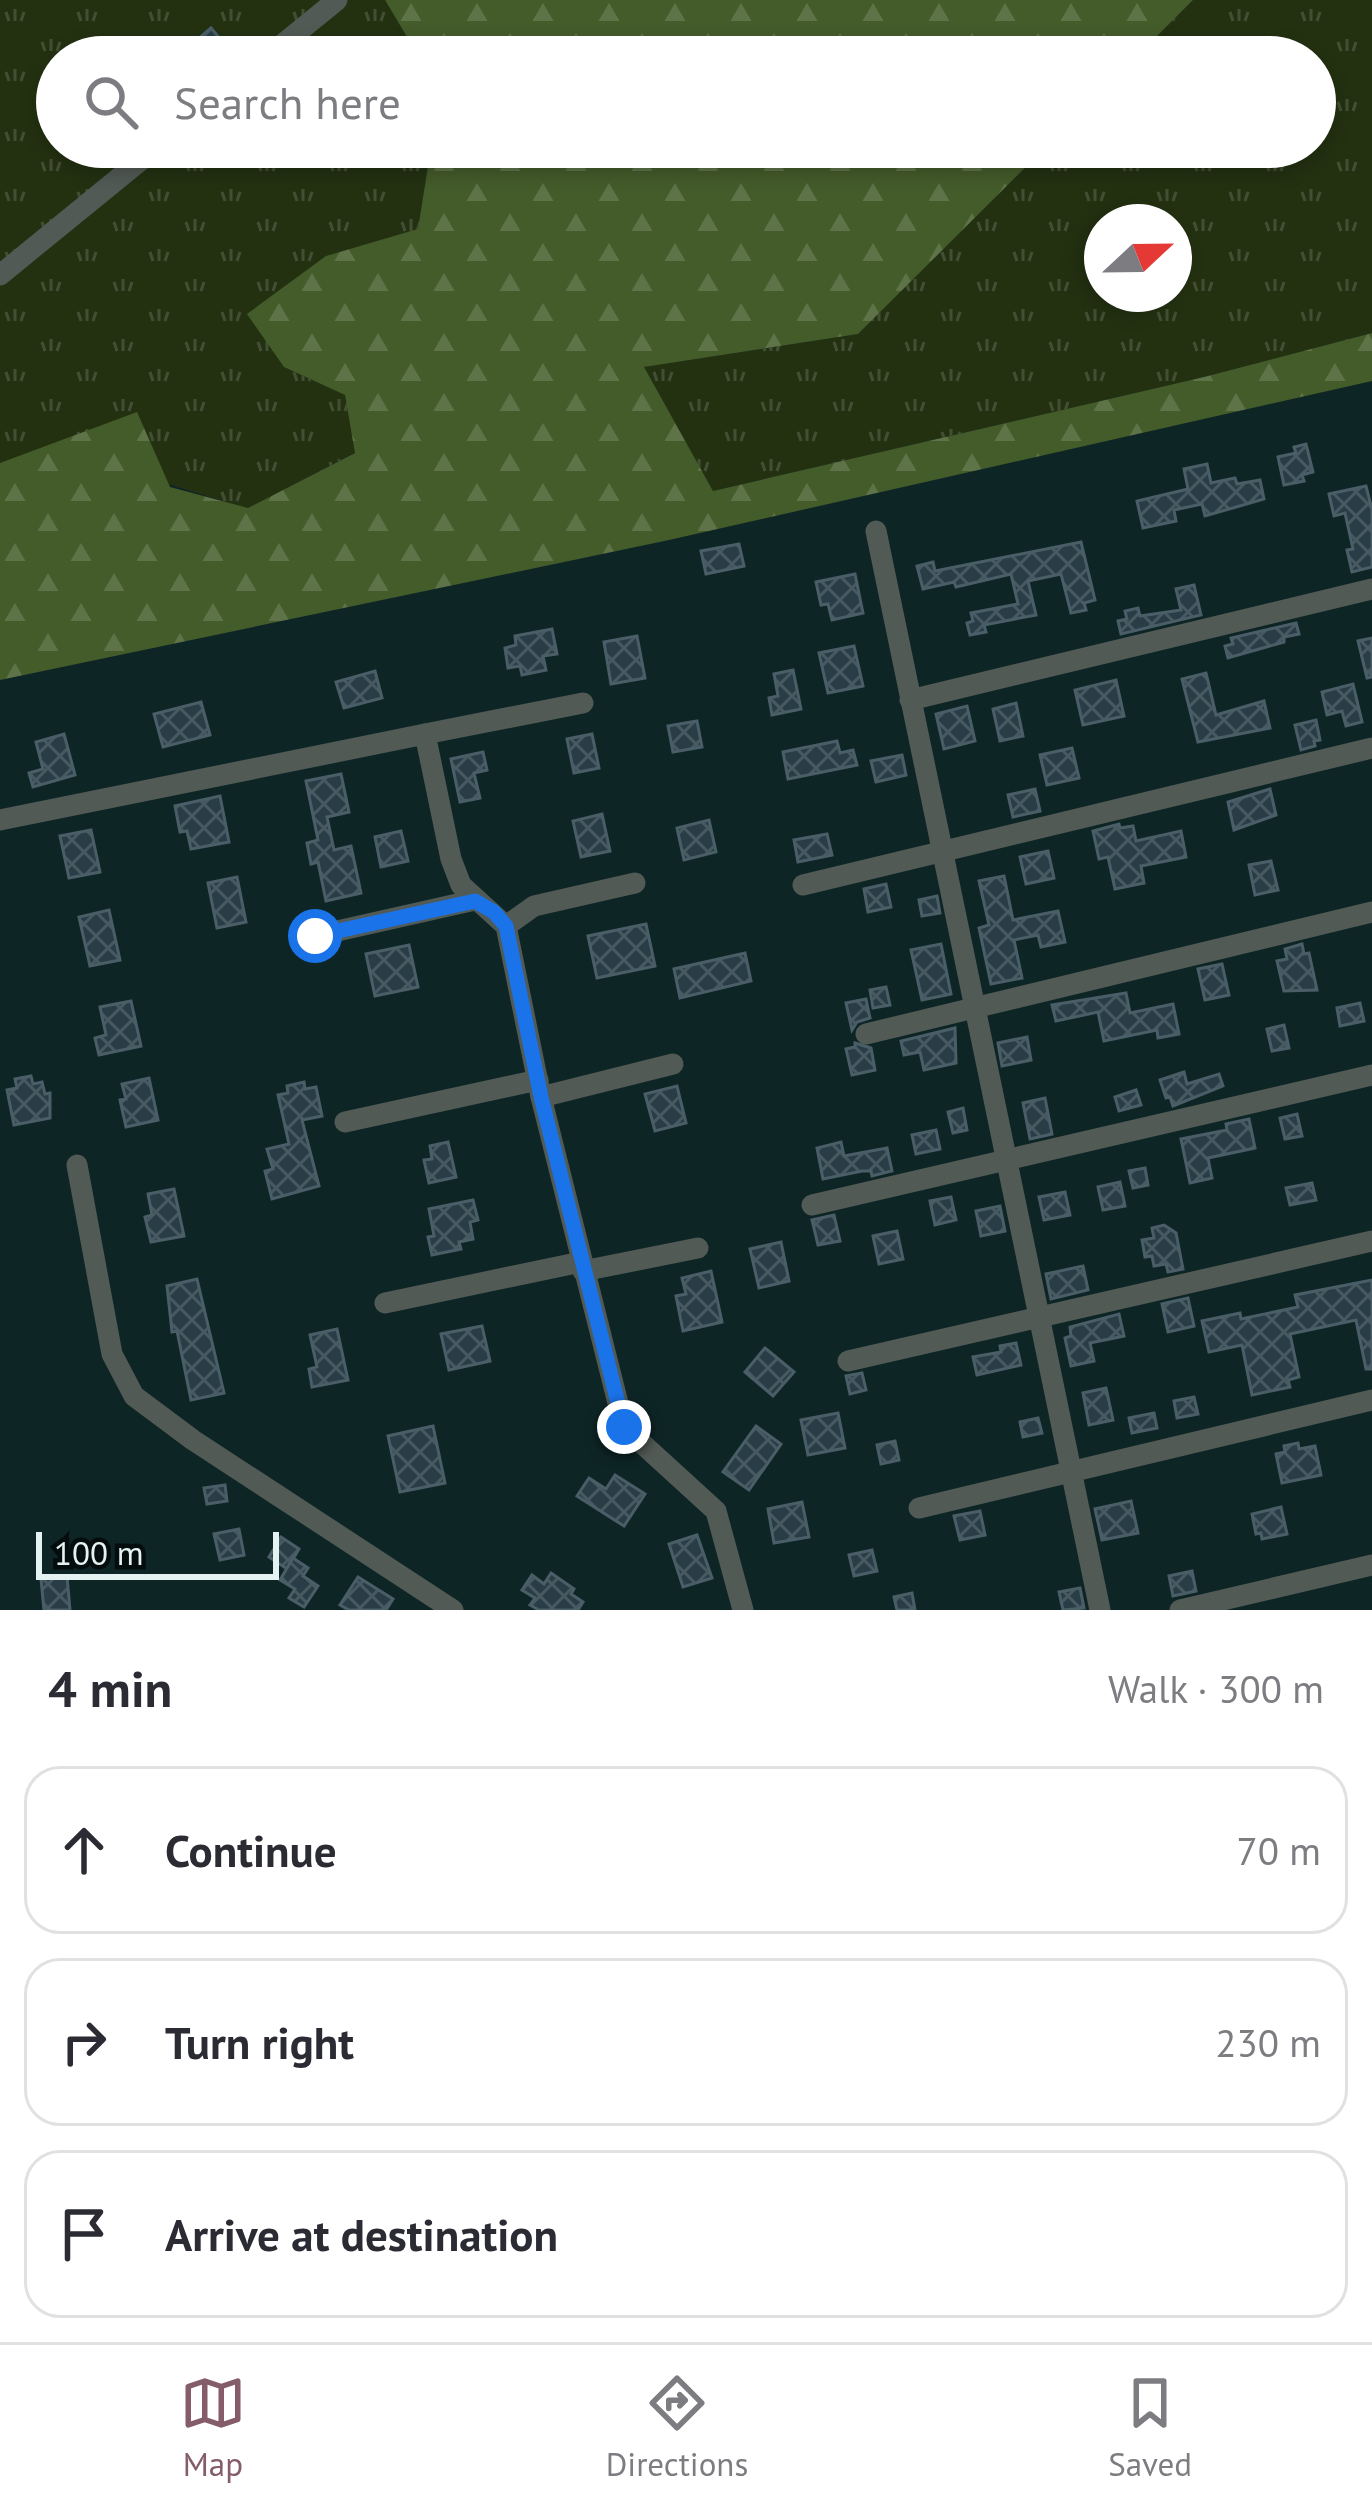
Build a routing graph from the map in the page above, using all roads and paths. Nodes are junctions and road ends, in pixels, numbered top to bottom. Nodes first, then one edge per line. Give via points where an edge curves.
1 (337, 0) edge
2 (293, 36) edge
3 (131, 168) edge
4 (0, 275) edge
5 (876, 531) dead end
6 (1372, 590) edge
7 (910, 700) junction
8 (584, 703) dead end
9 (424, 734) junction
10 (1372, 748) edge
11 (0, 820) edge
12 (944, 852) junction
13 (635, 883) dead end
14 (803, 885) dead end
15 (475, 901) junction
16 (1372, 912) edge
17 (506, 926) junction
18 (315, 936) dead end
19 (974, 1008) junction
20 (866, 1034) dead end
21 (673, 1064) dead end
22 (1372, 1075) edge
23 (539, 1089) junction
24 (345, 1122) dead end
25 (1006, 1162) junction
26 (77, 1165) dead end
27 (812, 1205) dead end
28 (1372, 1240) edge
29 (698, 1248) dead end
30 (582, 1267) junction
31 (385, 1304) dead end
32 (1039, 1316) junction
33 (848, 1361) dead end
34 (1372, 1400) edge
35 (1071, 1473) junction
36 (920, 1508) dead end
37 (1372, 1564) edge
38 (454, 1610) edge
39 (743, 1610) edge
40 (1100, 1610) edge
41 (1180, 1610) edge

1 - 2 street
3 - 4 street
5 - 7 street
6 - 7 street
7 - 12 street
8 - 9 street
9 - 11 street
9 - 15 street via 452,859
10 - 12 street
12 - 14 street
12 - 19 street
13 - 17 street via 534,906
15 - 17 street
15 - 18 street
16 - 19 street
17 - 23 street
19 - 20 street
19 - 25 street
21 - 23 street
22 - 25 street
23 - 24 street
23 - 30 street
25 - 27 street
25 - 32 street
26 - 38 street via 112,1354 134,1396
28 - 32 street
29 - 30 street
30 - 31 street
30 - 39 street via 624,1427 716,1511
32 - 33 street
32 - 35 street
34 - 35 street
35 - 36 street
35 - 40 street
37 - 41 street

